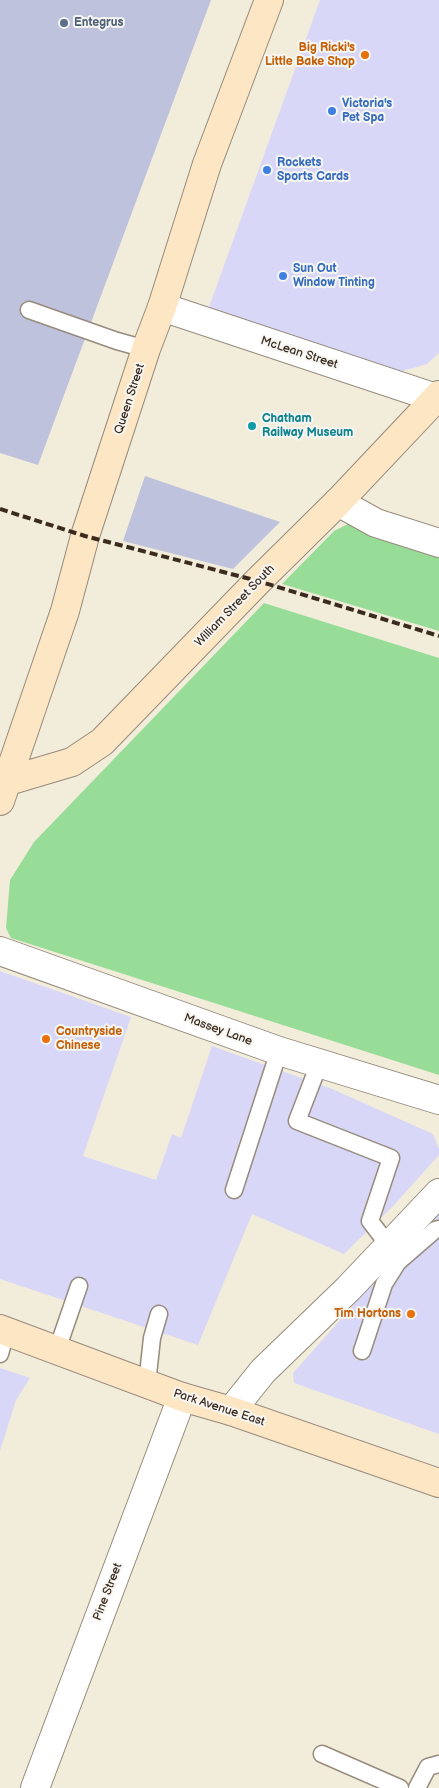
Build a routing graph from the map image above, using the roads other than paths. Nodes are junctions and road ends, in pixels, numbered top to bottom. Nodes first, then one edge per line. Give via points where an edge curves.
1 (269, 0) edge
2 (162, 307) junction
3 (29, 310) dead end
4 (146, 348) junction
5 (437, 396) edge
6 (338, 502) junction
7 (439, 543) edge
8 (3, 788) edge
9 (0, 950) edge
10 (279, 1051) junction
11 (319, 1064) junction
12 (439, 1100) edge
13 (234, 1190) dead end
14 (439, 1193) edge
15 (439, 1229) edge
16 (389, 1246) junction
17 (79, 1286) dead end
18 (159, 1314) dead end
19 (2, 1338) edge
20 (57, 1350) junction
21 (362, 1351) dead end
22 (147, 1384) junction
23 (182, 1397) junction
24 (231, 1411) junction
25 (439, 1483) edge
26 (322, 1754) dead end
27 (439, 1764) edge
28 (35, 1788) edge
29 (400, 1788) edge
30 (416, 1788) edge

1 - 2 main road, Queen Street via 207,164
2 - 4 main road, Queen Street
2 - 5 street, McLean Street
3 - 4 lane
4 - 8 main road, Queen Street via 64,611
5 - 6 main road, William Street South
6 - 7 street via 376,523
6 - 8 main road, William Street South via 102,742 72,762
9 - 10 street, Massey Lane
10 - 11 street, Massey Lane
10 - 13 lane
11 - 12 street, Massey Lane
11 - 16 lane via 296,1121 391,1158 370,1221
14 - 16 street
15 - 21 lane via 398,1262 384,1284
16 - 24 street via 263,1371
17 - 20 lane
18 - 22 lane via 152,1338
19 - 20 main road, Park Avenue East
20 - 22 main road, Park Avenue East
22 - 23 main road, Park Avenue East
23 - 24 main road, Park Avenue East
23 - 28 street, Pine Street
24 - 25 main road, Park Avenue East
26 - 29 lane
27 - 30 lane via 428,1768

